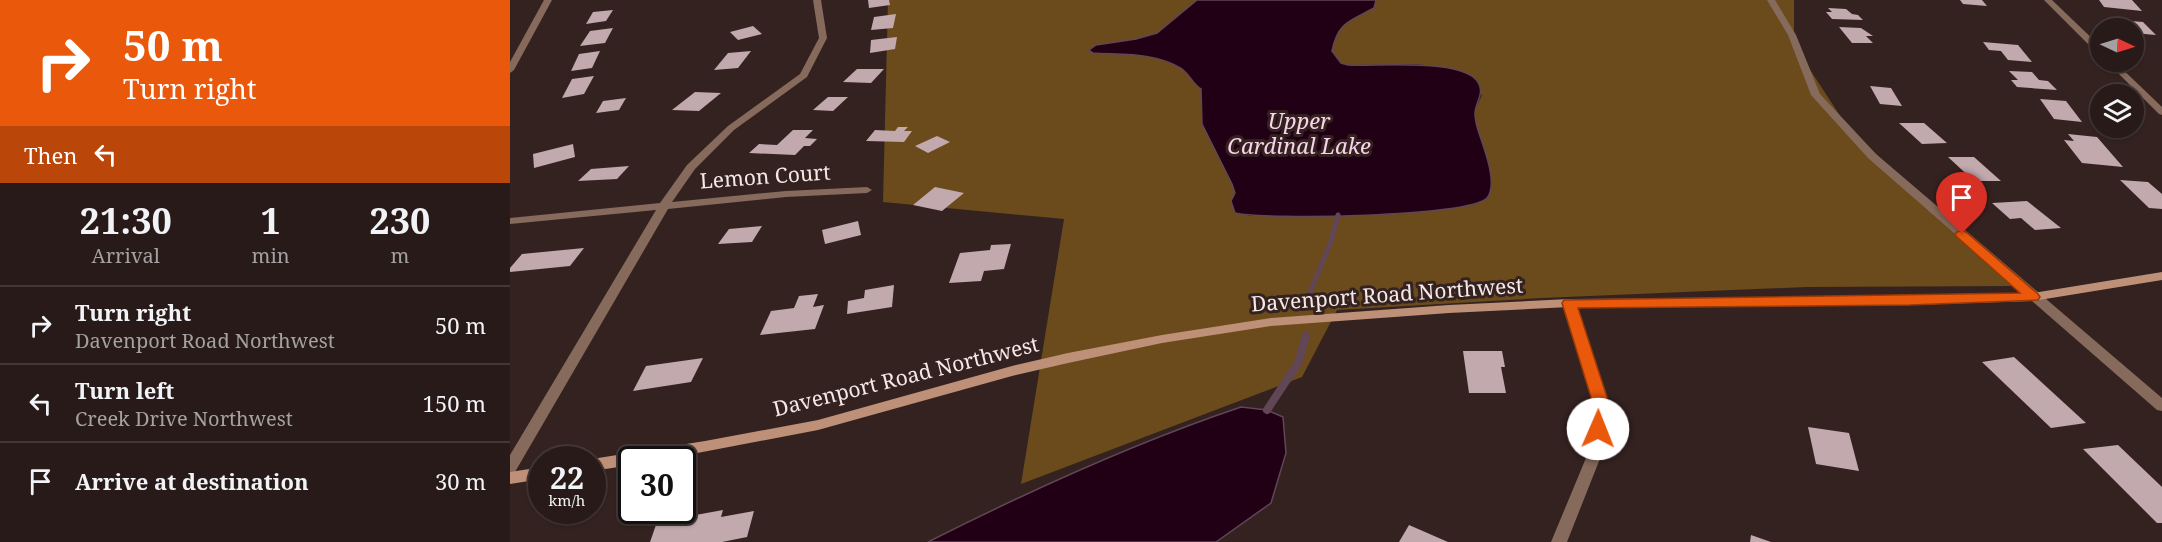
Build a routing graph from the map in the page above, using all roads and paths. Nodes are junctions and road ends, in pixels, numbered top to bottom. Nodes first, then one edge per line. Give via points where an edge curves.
1 (548, 0) edge
2 (817, 0) edge
3 (1771, 0) edge
4 (2048, 0) edge
5 (2090, 41) edge
6 (510, 70) edge
7 (2120, 72) edge
8 (2162, 112) edge
9 (867, 190) dead end
10 (665, 204) junction
11 (510, 221) edge
12 (2162, 276) edge
13 (2033, 297) junction
14 (1569, 303) junction
15 (2162, 406) edge
16 (606, 463) edge
17 (510, 468) edge
18 (528, 475) edge
19 (510, 478) edge
20 (1559, 542) edge

1 - 6 street
2 - 10 street via 823,38 804,75 731,128 691,167
3 - 13 street via 1792,35 1816,95 1872,156
4 - 5 street
7 - 8 street
9 - 10 street, Lemon Court
10 - 11 street, Lemon Court
10 - 17 street
12 - 13 street, Davenport Road Northwest
13 - 14 street, Davenport Road Northwest
13 - 15 street
14 - 16 street, Davenport Road Northwest via 1315,317 1162,339 1011,371 818,425
14 - 20 street via 1599,397 1598,446
18 - 19 street

